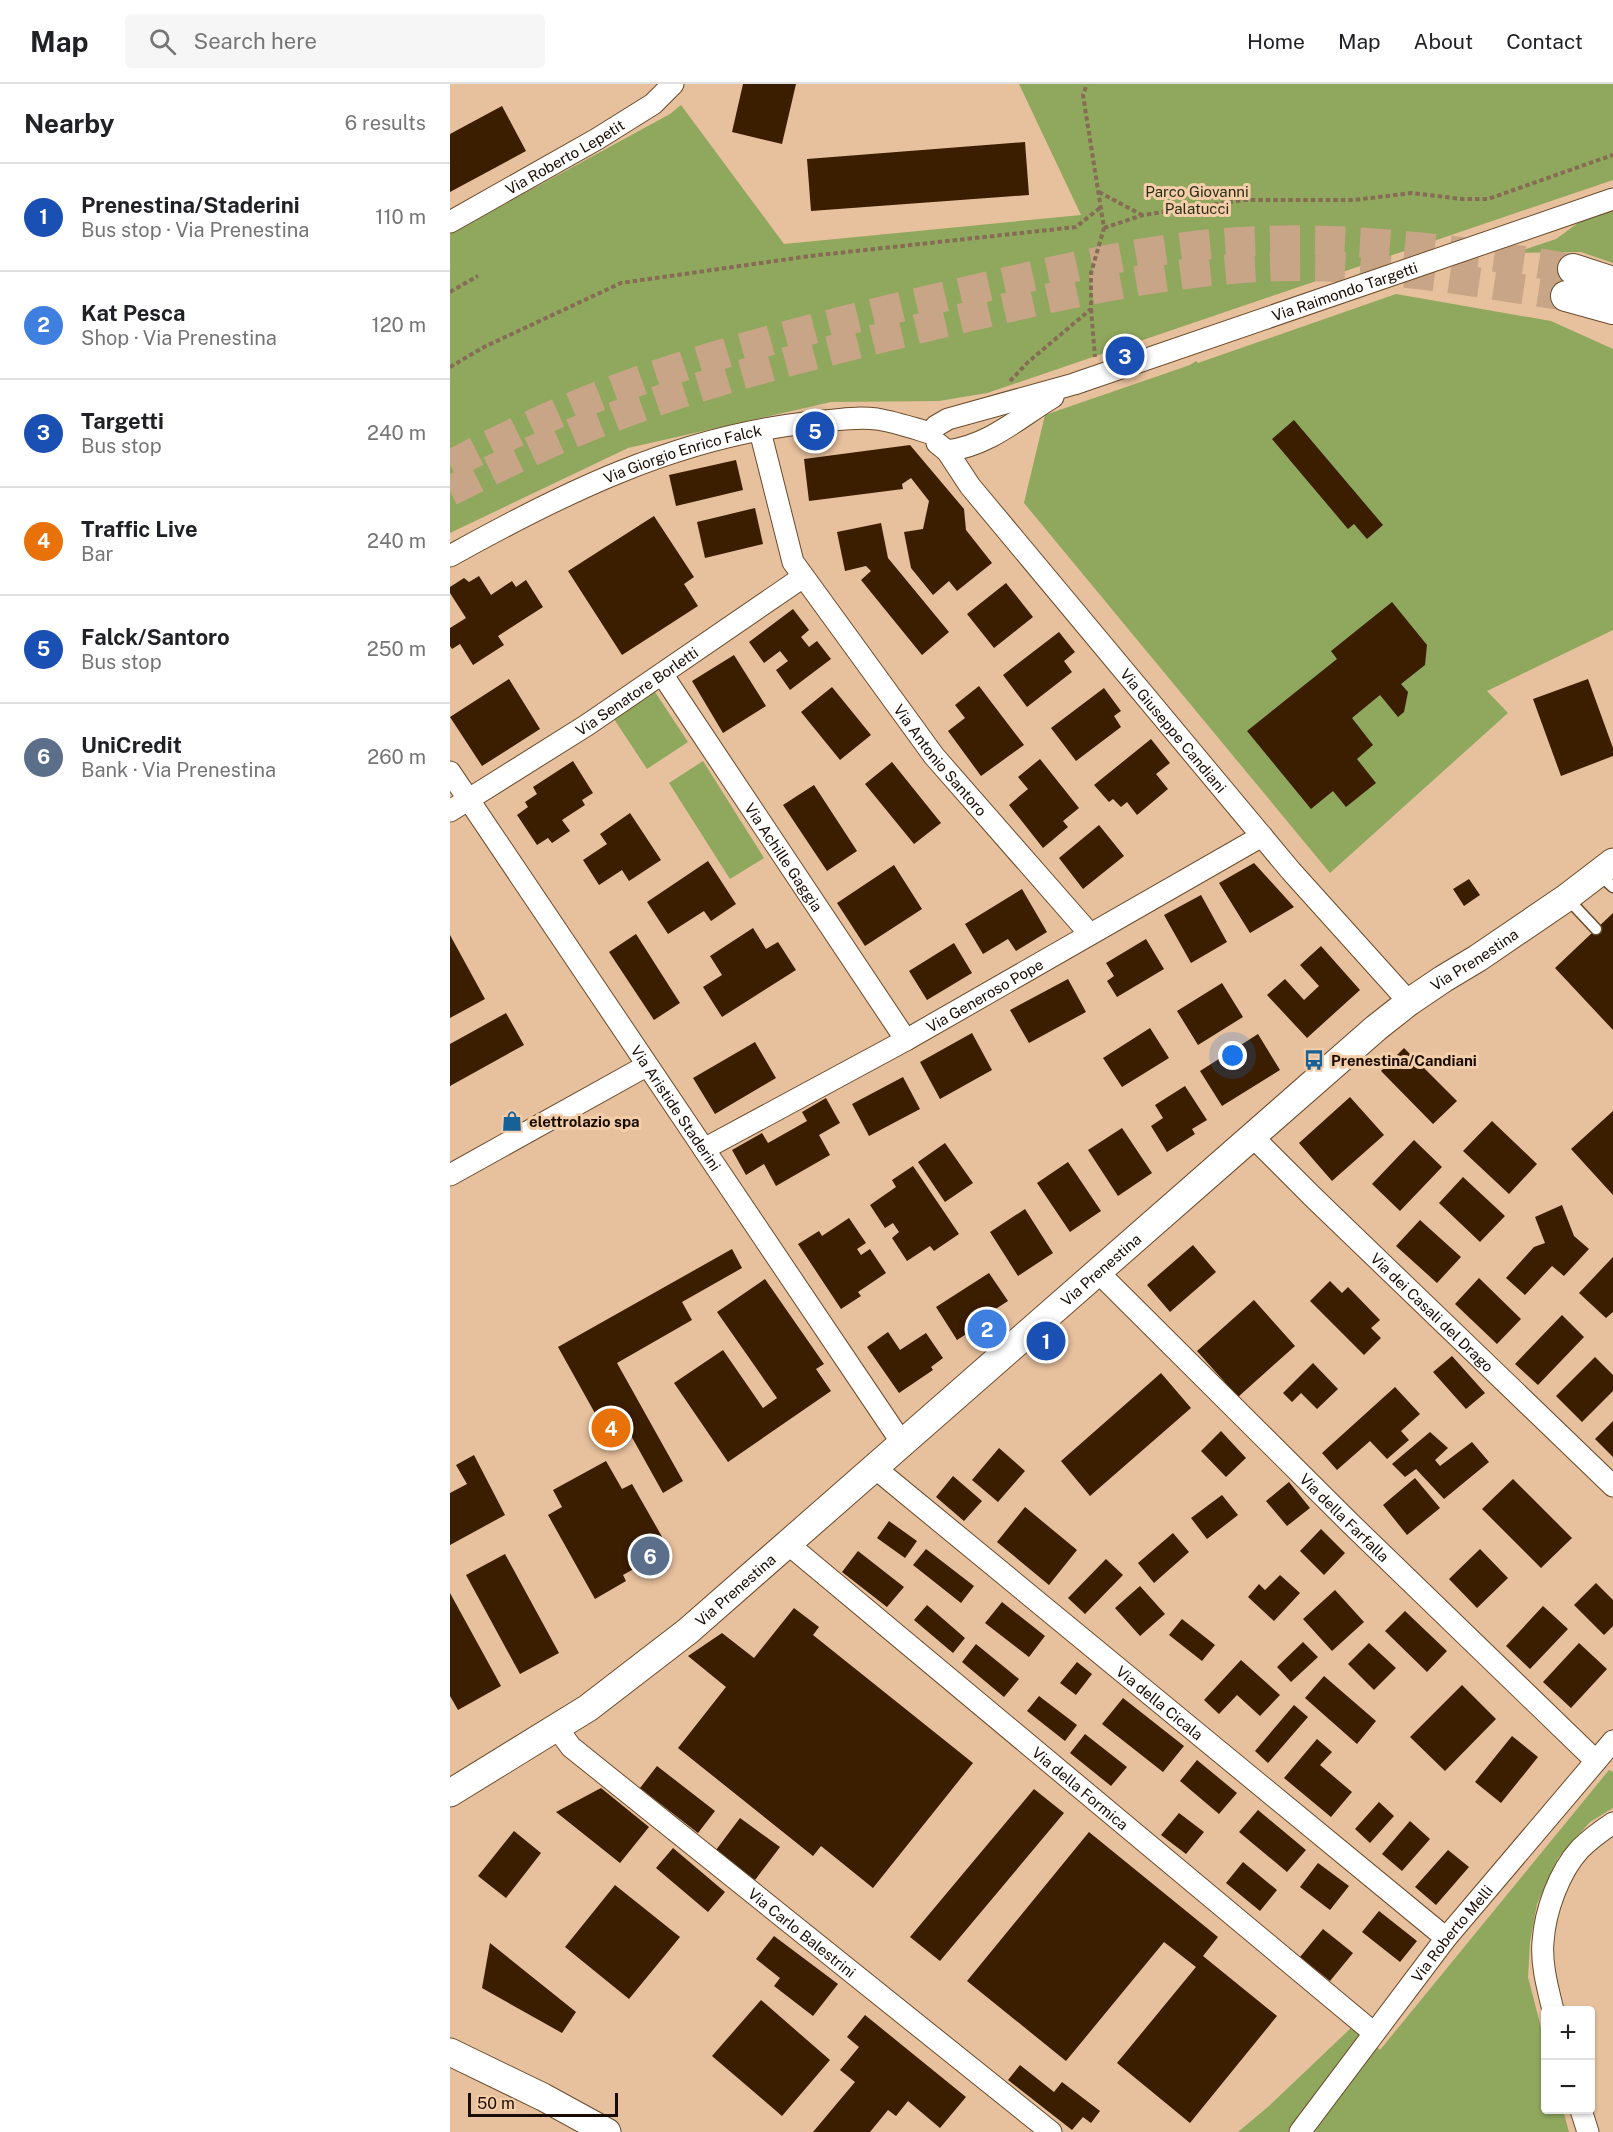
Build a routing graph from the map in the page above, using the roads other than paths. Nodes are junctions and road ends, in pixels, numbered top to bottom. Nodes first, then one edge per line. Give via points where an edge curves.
1 (673, 84) edge
2 (1613, 199) edge
3 (450, 222) edge
4 (1613, 282) edge
5 (1613, 309) edge
6 (1074, 384) junction
7 (988, 409) junction
8 (1005, 429) junction
9 (760, 430) junction
10 (930, 433) junction
11 (947, 451) junction
12 (450, 556) edge
13 (803, 577) junction
14 (662, 674) junction
15 (450, 772) edge
16 (469, 801) junction
17 (450, 811) edge
18 (1262, 836) junction
19 (1608, 874) edge
20 (1566, 898) junction
21 (1596, 929) dead end
22 (1089, 933) junction
23 (1409, 1002) junction
24 (906, 1040) junction
25 (646, 1065) junction
26 (1252, 1136) junction
27 (704, 1149) junction
28 (450, 1175) edge
29 (1098, 1272) junction
30 (902, 1443) junction
31 (875, 1467) junction
32 (1613, 1486) edge
33 (788, 1544) junction
34 (556, 1728) junction
35 (1613, 1741) edge
36 (1596, 1761) junction
37 (450, 1793) edge
38 (1613, 1823) edge
39 (1446, 1938) junction
40 (1552, 2006) edge
41 (1374, 2033) junction
42 (450, 2052) edge
43 (1583, 2114) edge
44 (579, 2122) edge
45 (608, 2132) edge
46 (1051, 2132) edge
47 (1300, 2132) edge
48 (1588, 2132) edge

1 - 3 street, Via Roberto Lepetit via 653,104 597,140
2 - 6 street, Via Raimondo Targetti
4 - 5 main road via 1570,283
6 - 7 street, Via Raimondo Targetti
6 - 8 street, Via Raimondo Targetti
7 - 8 street via 1000,418
7 - 10 street, Via Raimondo Targetti via 948,419
8 - 11 street, Via Raimondo Targetti via 973,446
9 - 10 street, Via Giorgio Enrico Falck via 857,418
9 - 12 street, Via Giorgio Enrico Falck via 627,468 557,498
9 - 13 street, Via Antonio Santoro via 793,562
10 - 11 street
11 - 18 street, Via Giuseppe Candiani via 970,486
13 - 14 street, Via Senatore Borletti
13 - 22 street, Via Antonio Santoro via 934,756
14 - 16 street, Via Senatore Borletti
14 - 24 street, Via Achille Gaggia
15 - 16 street, Via Aristide Staderini
16 - 17 street, Via Senatore Borletti
16 - 25 street, Via Aristide Staderini
18 - 22 street, Via Generoso Pope
18 - 23 street, Via Giuseppe Candiani
19 - 20 street, Via Prenestina
20 - 21 lane
20 - 23 street, Via Prenestina
22 - 24 street, Via Generoso Pope
23 - 26 street, Via Prenestina
24 - 27 street, Via Generoso Pope
25 - 27 street, Via Aristide Staderini
25 - 28 street
26 - 29 street, Via Prenestina
26 - 32 street, Via dei Casali del Drago
27 - 30 street, Via Aristide Staderini
29 - 30 street, Via Prenestina
29 - 36 street, Via della Farfalla
30 - 31 street, Via Prenestina
31 - 33 street, Via Prenestina
31 - 39 street, Via della Cicala
33 - 34 street, Via Prenestina via 662,1652
33 - 41 street, Via della Formica
34 - 37 street, Via Prenestina
34 - 46 street, Via Carlo Balestrini via 571,1747
35 - 36 street, Via Roberto Melli
36 - 39 street, Via Roberto Melli
38 - 40 street via 1572,1859 1559,1884 1547,1920 1543,1951
39 - 41 street, Via Roberto Melli
41 - 47 street, Via Roberto Melli
42 - 44 street
43 - 48 street
44 - 45 street

